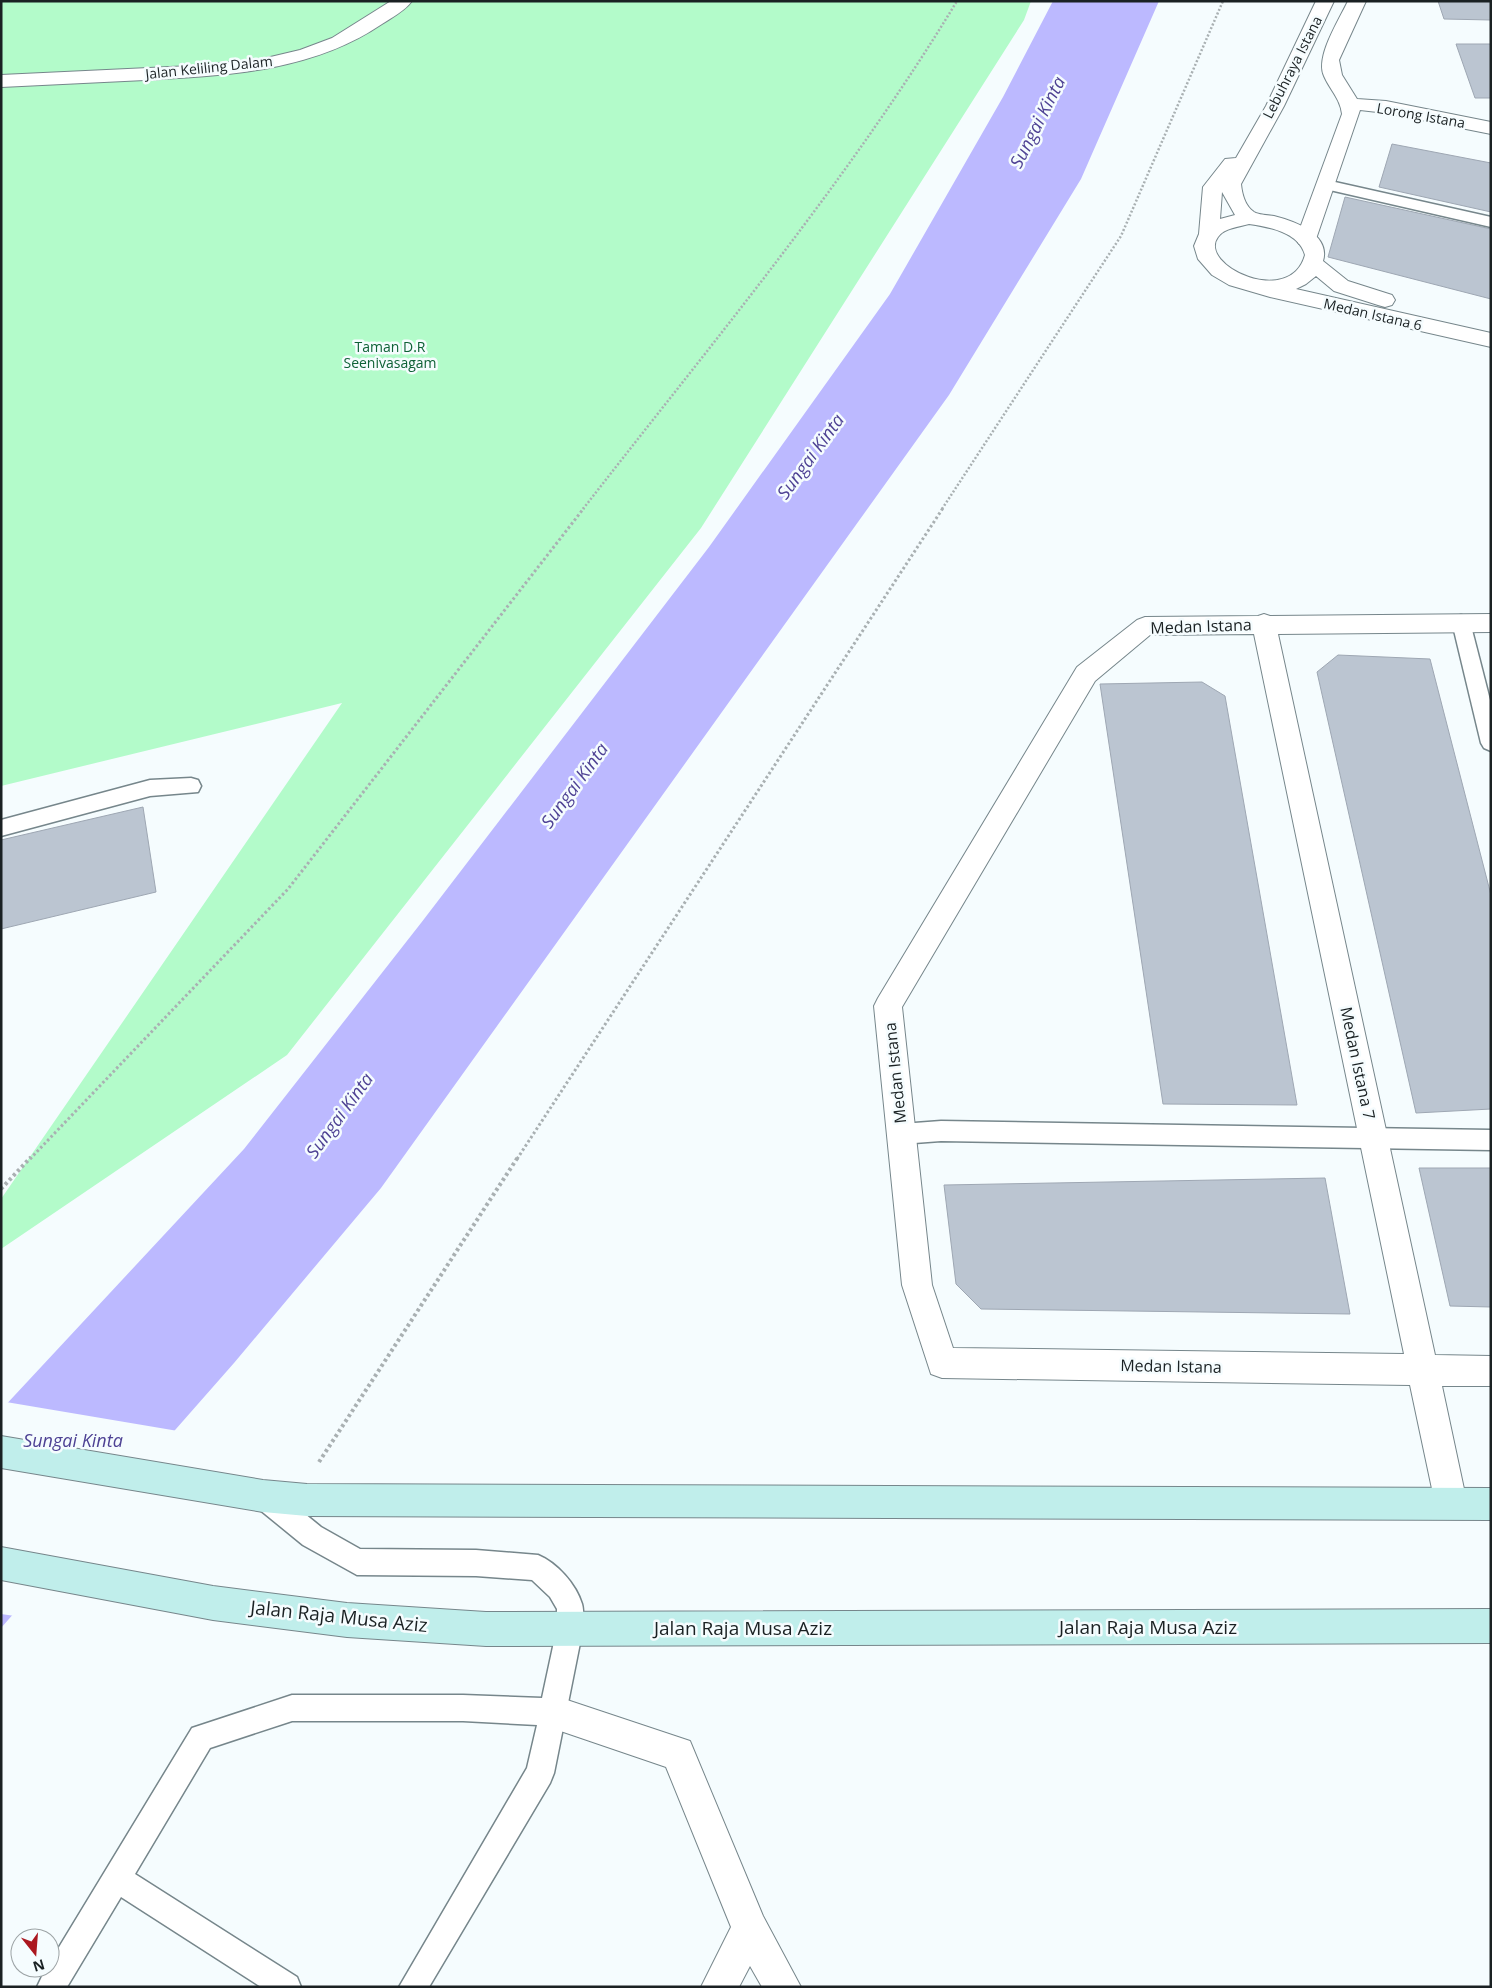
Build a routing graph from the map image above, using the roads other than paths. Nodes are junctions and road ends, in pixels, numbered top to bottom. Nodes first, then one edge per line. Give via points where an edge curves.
1 (403, 1) edge
2 (1325, 1) edge
3 (1357, 1) edge
4 (1, 81) edge
5 (1351, 104) junction
6 (1491, 128) edge
7 (1258, 133) junction
8 (1326, 185) junction
9 (1249, 218) junction
10 (1491, 222) edge
11 (1209, 234) junction
12 (1306, 239) junction
13 (1314, 264) junction
14 (1256, 286) junction
15 (1491, 326) edge
16 (1491, 340) edge
17 (1461, 622) junction
18 (1491, 622) edge
19 (1264, 623) junction
20 (1491, 743) edge
21 (191, 786) dead end
22 (1, 828) edge
23 (901, 1134) junction
24 (1374, 1137) junction
25 (1491, 1140) edge
26 (1423, 1370) junction
27 (1491, 1371) edge
28 (1, 1452) edge
29 (263, 1496) junction
30 (1451, 1503) junction
31 (1491, 1504) edge
32 (1, 1563) edge
33 (1491, 1626) edge
34 (570, 1628) junction
35 (552, 1712) junction
36 (116, 1878) junction
37 (750, 1929) junction
38 (51, 1987) edge
39 (286, 1987) edge
40 (413, 1987) edge
41 (719, 1987) edge
42 (783, 1987) edge

1 - 4 street, Jalan Keliling Dalam via 358,32 327,47 290,58 193,72
2 - 7 street, Lebuhraya Istana via 1275,106
3 - 5 street via 1330,60 1329,70
5 - 6 street, Lorong Istana
5 - 8 street via 1351,114
7 - 9 street, Lebuhraya Istana via 1231,184 1237,206
7 - 11 street, Lebuhraya Istana via 1213,187
8 - 10 lane
8 - 12 street
9 - 11 street via 1218,226
9 - 12 street via 1281,223
11 - 14 street via 1204,244 1213,266 1224,275
12 - 13 street via 1312,247
13 - 14 street via 1308,273 1293,282 1272,287
13 - 15 street via 1341,286 1366,295
14 - 16 street, Medan Istana 6
17 - 18 street, Medan Istana
17 - 19 street, Medan Istana
17 - 20 lane
19 - 23 street, Medan Istana via 1145,626 1086,674 888,1006
19 - 24 street, Medan Istana 7
21 - 22 lane via 150,788
23 - 24 lane via 941,1131
23 - 26 street, Medan Istana via 917,1285 942,1364
24 - 25 lane
24 - 26 street, Medan Istana 7
26 - 27 street, Medan Istana
26 - 30 street, Medan Istana 7
28 - 29 main road
29 - 30 main road via 307,1500
29 - 34 lane via 312,1536 357,1562 476,1562 538,1568 559,1588 570,1606
30 - 31 main road
32 - 34 main road, Jalan Raja Musa Aziz via 214,1603 348,1620 486,1629
33 - 34 main road, Jalan Raja Musa Aziz
34 - 35 lane
35 - 36 lane via 462,1708 292,1708 201,1737
35 - 37 street via 678,1753
35 - 40 lane via 540,1773
36 - 38 lane
36 - 39 lane
37 - 41 street
37 - 42 street

